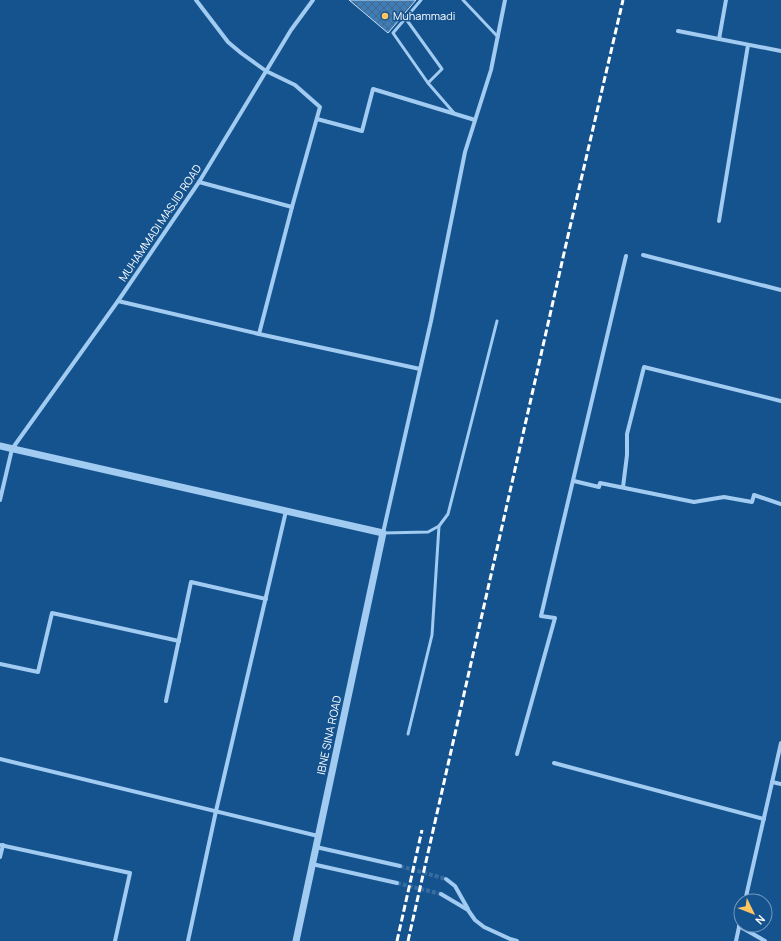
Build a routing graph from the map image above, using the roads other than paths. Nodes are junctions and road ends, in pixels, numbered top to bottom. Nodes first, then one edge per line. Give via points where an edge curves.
1 (196, 0) edge
2 (313, 0) edge
3 (421, 0) edge
4 (463, 0) edge
5 (505, 0) edge
6 (726, 0) edge
7 (406, 19) junction
8 (678, 31) dead end
9 (498, 37) junction
10 (719, 39) junction
11 (748, 45) junction
12 (781, 51) edge
13 (266, 71) junction
14 (428, 83) junction
15 (454, 114) junction
16 (317, 120) junction
17 (475, 120) junction
18 (199, 182) junction
19 (292, 207) junction
20 (718, 221) dead end
21 (643, 255) dead end
22 (626, 256) dead end
23 (781, 290) edge
24 (118, 301) junction
25 (498, 321) dead end
26 (259, 334) junction
27 (420, 369) junction
28 (781, 401) edge
29 (0, 446) edge
30 (12, 449) junction
31 (574, 481) junction
32 (623, 487) junction
33 (0, 500) edge
34 (781, 504) edge
35 (286, 511) junction
36 (439, 526) junction
37 (383, 533) junction
38 (266, 598) junction
39 (179, 641) junction
40 (0, 664) edge
41 (166, 701) dead end
42 (408, 734) dead end
43 (781, 743) edge
44 (517, 754) dead end
45 (0, 759) edge
46 (554, 763) dead end
47 (772, 782) junction
48 (781, 784) edge
49 (216, 811) junction
50 (764, 819) junction
51 (318, 836) junction
52 (1, 845) edge
53 (316, 847) junction
54 (0, 857) edge
55 (312, 864) junction
56 (400, 866) tunnel mouth
57 (446, 878) tunnel mouth
58 (396, 883) tunnel mouth
59 (747, 893) edge
60 (441, 894) tunnel mouth
61 (468, 910) junction
62 (751, 933) edge
63 (115, 941) edge
64 (188, 941) edge
65 (296, 941) edge
66 (517, 941) edge
67 (765, 941) edge

1 - 13 street via 228,42
2 - 13 street, MUHAMMADI MASJID ROAD via 290,30
3 - 7 lane
4 - 9 lane
5 - 9 street
6 - 10 street
7 - 14 lane via 393,33
7 - 14 lane via 442,69
8 - 10 street
9 - 17 street via 491,70
10 - 11 street
11 - 12 street
11 - 20 street
13 - 16 street via 295,85 320,107
13 - 18 street, MUHAMMADI MASJID ROAD
14 - 15 lane
15 - 16 street via 373,89 362,131
15 - 17 street
16 - 19 street
17 - 27 street via 465,152
18 - 19 street
18 - 24 street, MUHAMMADI MASJID ROAD
19 - 26 street
21 - 23 street
22 - 31 street
24 - 26 street
24 - 30 street, MUHAMMADI MASJID ROAD
25 - 36 lane via 448,514
26 - 27 street
27 - 37 street
28 - 32 street via 644,367 627,434
29 - 30 street
30 - 33 street
30 - 35 street
31 - 32 street via 598,487 600,482
31 - 44 street via 541,616 555,618
32 - 34 street via 694,502 724,497 752,502 754,495
35 - 37 street
35 - 38 street
36 - 37 lane via 428,532
36 - 42 lane via 432,635
37 - 51 street, IBNE SINA ROAD
38 - 39 street via 191,582
38 - 49 street
39 - 40 street via 52,613 38,672
39 - 41 street
43 - 47 street
45 - 49 street
46 - 50 street
47 - 48 street
47 - 50 street
49 - 51 street
49 - 64 street
50 - 59 street
51 - 53 street, IBNE SINA ROAD
52 - 54 street
52 - 63 street via 130,873
53 - 55 street, IBNE SINA ROAD
53 - 56 street
55 - 58 street
55 - 65 street, IBNE SINA ROAD
57 - 61 street via 455,886
60 - 61 street
61 - 66 street via 484,927
62 - 67 street

